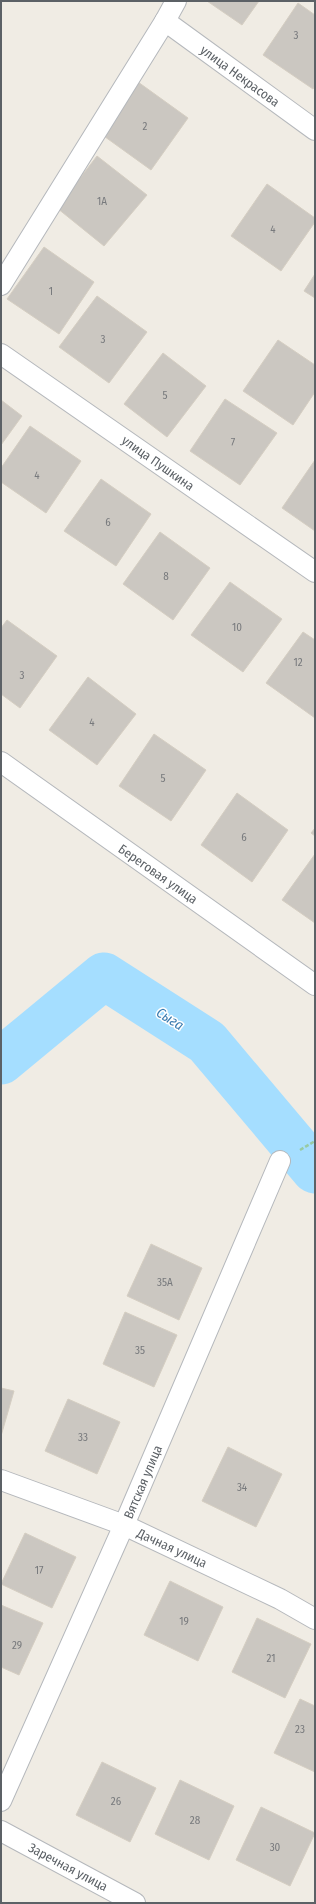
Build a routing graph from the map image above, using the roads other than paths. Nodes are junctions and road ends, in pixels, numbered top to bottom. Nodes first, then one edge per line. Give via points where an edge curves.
1 (176, 1) edge
2 (165, 21) junction
3 (315, 130) edge
4 (1, 285) edge
5 (1, 354) edge
6 (315, 572) edge
7 (1, 762) edge
8 (315, 985) edge
9 (280, 1161) dead end
10 (1, 1480) edge
11 (124, 1525) junction
12 (315, 1619) edge
13 (1, 1801) edge
14 (1, 1831) edge
15 (135, 1903) edge

1 - 2 street
2 - 3 street, улица Некрасова
2 - 4 street
5 - 6 street, улица Пушкина
7 - 8 street, Береговая улица
9 - 11 street, Вятская улица
10 - 11 street, Дачная улица
11 - 12 street, Дачная улица via 280,1599
11 - 13 street, Вятская улица
14 - 15 street, Заречная улица

